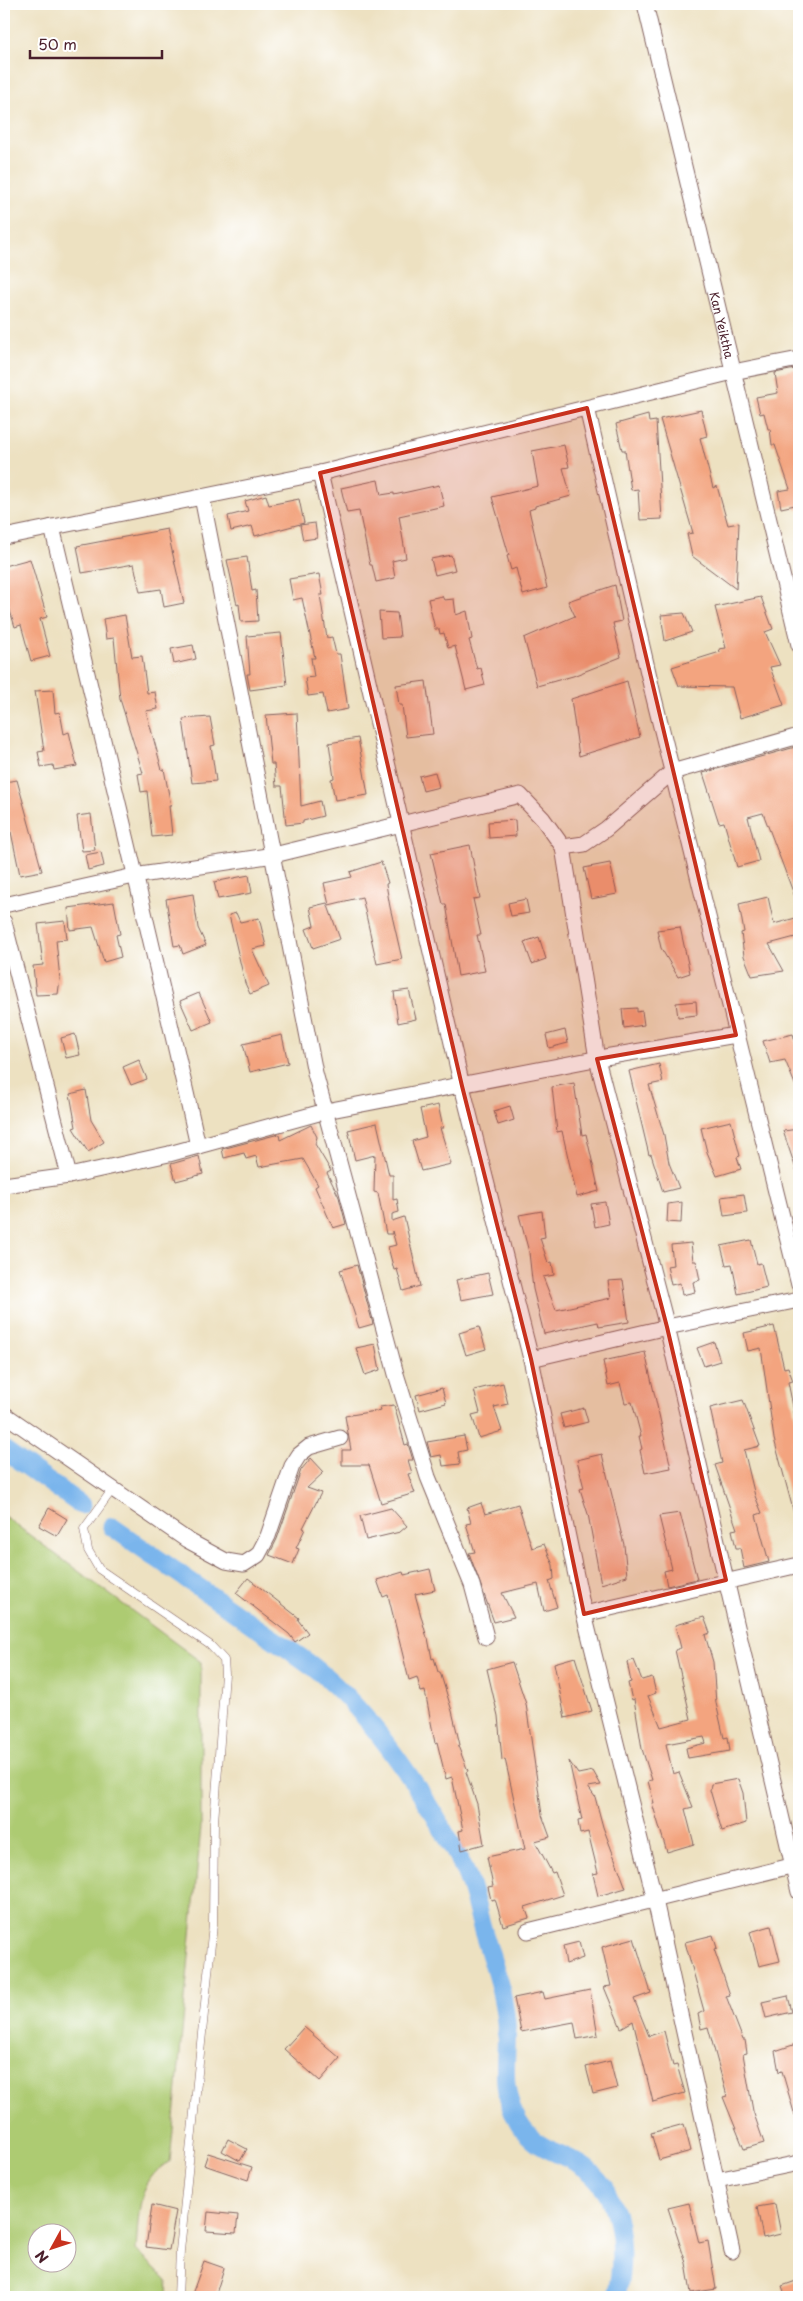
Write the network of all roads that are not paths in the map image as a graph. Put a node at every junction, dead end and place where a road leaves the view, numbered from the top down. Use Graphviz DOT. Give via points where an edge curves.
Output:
graph roads {
  1 [pos="645,4"];
  2 [pos="799,359"];
  3 [pos="733,372"];
  4 [pos="587,408"];
  5 [pos="320,472"];
  6 [pos="202,497"];
  7 [pos="52,527"];
  8 [pos="4,537"];
  9 [pos="799,645"];
  10 [pos="799,736"];
  11 [pos="672,772"];
  12 [pos="400,823"];
  13 [pos="562,848"];
  14 [pos="274,855"];
  15 [pos="134,876"];
  16 [pos="4,905"];
  17 [pos="4,922"];
  18 [pos="736,1035"];
  19 [pos="597,1059"];
  20 [pos="462,1086"];
  21 [pos="326,1111"];
  22 [pos="198,1146"];
  23 [pos="69,1176"];
  24 [pos="4,1185"];
  25 [pos="799,1286"];
  26 [pos="799,1300"];
  27 [pos="666,1327"];
  28 [pos="531,1359"];
  29 [pos="4,1414"];
  30 [pos="340,1438"];
  31 [pos="112,1490"];
  32 [pos="799,1565"];
  33 [pos="726,1580"];
  34 [pos="584,1614"];
  35 [pos="486,1637"];
  36 [pos="796,1864"];
  37 [pos="799,1892"];
  38 [pos="655,1900"];
  39 [pos="528,1931"];
  40 [pos="799,2163"];
  41 [pos="716,2180"];
  42 [pos="732,2250"];
  43 [pos="178,2297"];
  1 -- 3 [label="street, Kan Yeiktha"];
  2 -- 3 [label="street"];
  3 -- 4 [label="street"];
  3 -- 9 [label="street, Kan Yeiktha"];
  4 -- 5 [label="street"];
  4 -- 11 [label="street"];
  5 -- 6 [label="street"];
  5 -- 12 [label="street"];
  6 -- 7 [label="street"];
  6 -- 14 [label="street"];
  7 -- 8 [label="street"];
  7 -- 15 [label="street"];
  10 -- 11 [label="street"];
  11 -- 13 [label="street" via="584,844"];
  11 -- 18 [label="street"];
  12 -- 13 [label="street" via="520,795 543,819"];
  12 -- 14 [label="street"];
  12 -- 20 [label="street"];
  13 -- 19 [label="street"];
  14 -- 15 [label="street"];
  14 -- 21 [label="street"];
  15 -- 16 [label="street"];
  15 -- 22 [label="street"];
  17 -- 23 [label="street"];
  18 -- 19 [label="street"];
  18 -- 25 [label="street"];
  19 -- 20 [label="street"];
  19 -- 27 [label="street"];
  20 -- 21 [label="street"];
  20 -- 28 [label="street"];
  21 -- 22 [label="street"];
  21 -- 35 [label="street" via="399,1384 428,1477 472,1584"];
  22 -- 23 [label="street"];
  23 -- 24 [label="street"];
  26 -- 27 [label="street"];
  27 -- 28 [label="street"];
  27 -- 33 [label="street"];
  28 -- 34 [label="street"];
  29 -- 31 [label="street"];
  30 -- 31 [label="street" via="309,1447 299,1455 258,1555 244,1564 226,1561 187,1540"];
  31 -- 43 [label="lane" via="84,1529 88,1550 100,1569 210,1645 224,1660 214,1822 214,1924"];
  32 -- 33 [label="street"];
  33 -- 34 [label="street"];
  33 -- 36 [label="street"];
  34 -- 38 [label="street"];
  36 -- 37 [label="street"];
  36 -- 38 [label="street"];
  38 -- 39 [label="street"];
  38 -- 41 [label="street"];
  40 -- 41 [label="street"];
  41 -- 42 [label="street"];
}
